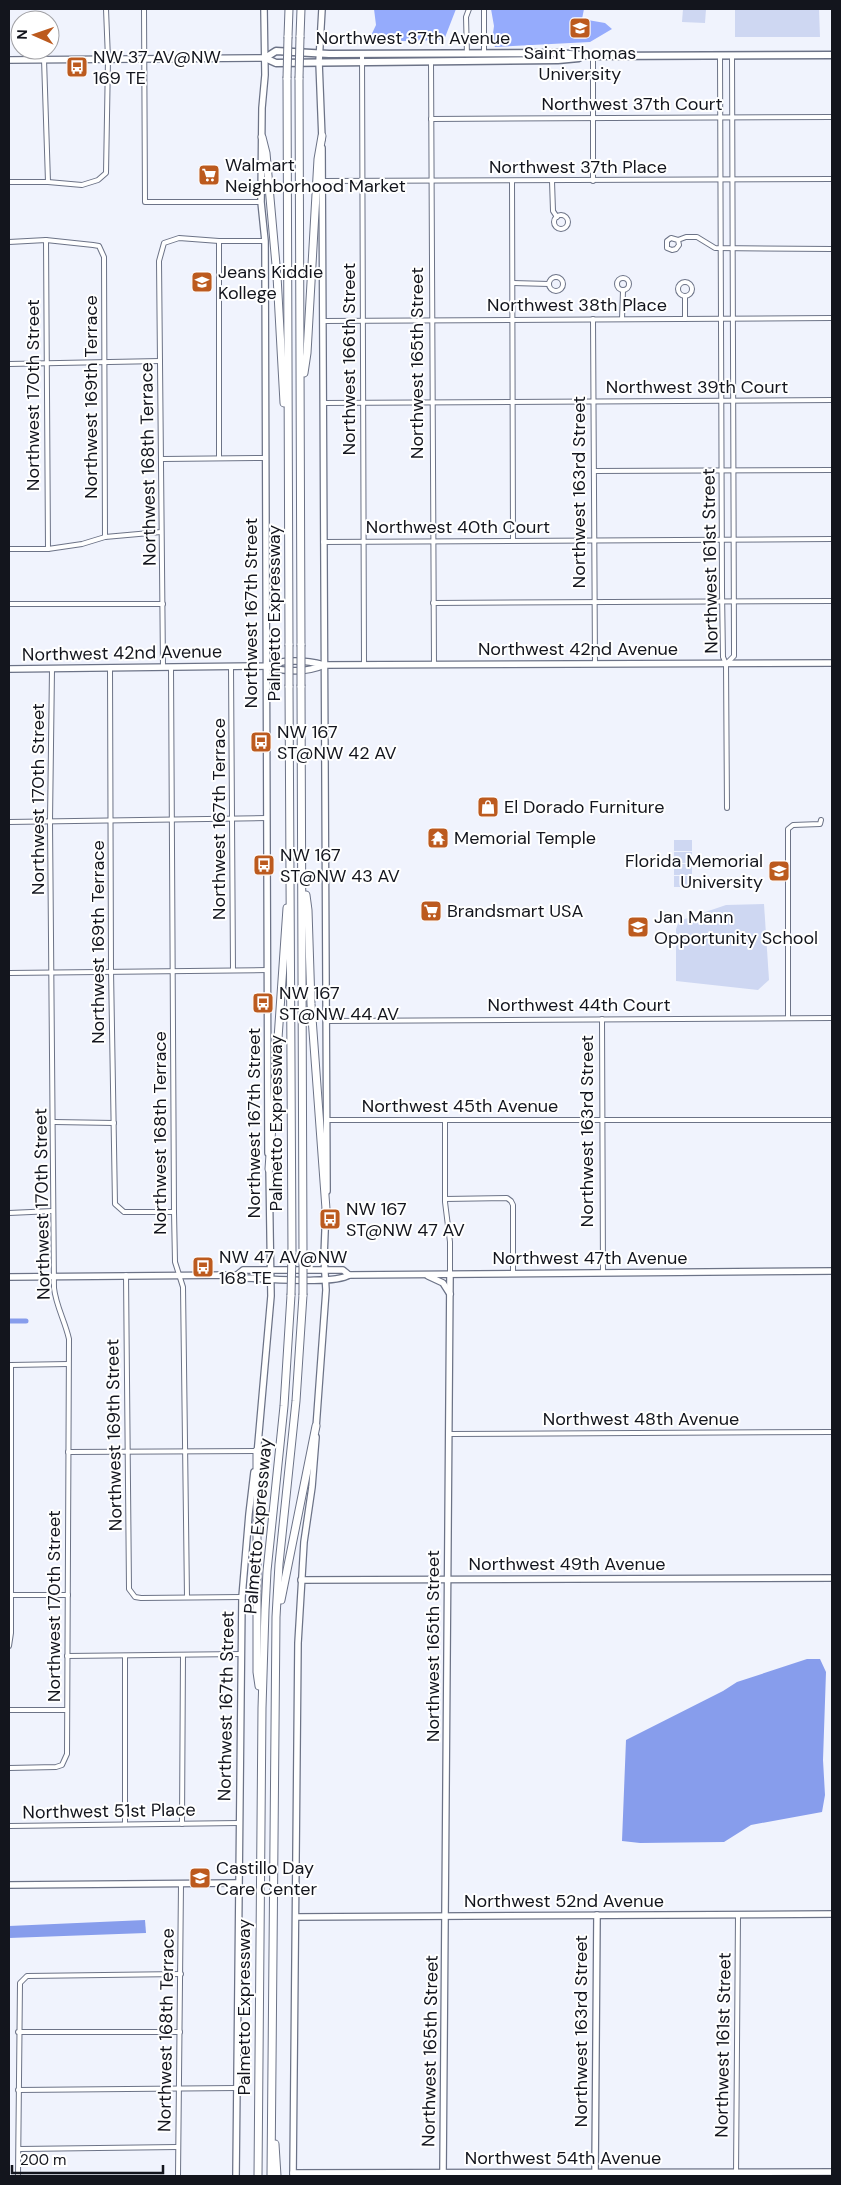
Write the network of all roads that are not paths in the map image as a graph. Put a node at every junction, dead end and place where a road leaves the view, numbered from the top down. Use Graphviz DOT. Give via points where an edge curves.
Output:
graph roads {
  1 [pos="106,9"];
  2 [pos="144,9"];
  3 [pos="264,9"];
  4 [pos="289,9"];
  5 [pos="301,9"];
  6 [pos="322,9"];
  7 [pos="469,9"];
  8 [pos="484,9"];
  9 [pos="319,53"];
  10 [pos="467,53"];
  11 [pos="832,55"];
  12 [pos="593,56"];
  13 [pos="720,56"];
  14 [pos="732,56"];
  15 [pos="361,57"];
  16 [pos="484,57"];
  17 [pos="265,58"];
  18 [pos="60,59"];
  19 [pos="108,59"];
  20 [pos="143,59"];
  21 [pos="44,60"];
  22 [pos="431,61"];
  23 [pos="467,61"];
  24 [pos="319,62"];
  25 [pos="832,117"];
  26 [pos="592,118"];
  27 [pos="720,118"];
  28 [pos="732,118"];
  29 [pos="431,119"];
  30 [pos="322,136"];
  31 [pos="262,137"];
  32 [pos="720,180"];
  33 [pos="732,180"];
  34 [pos="832,180"];
  35 [pos="323,181"];
  36 [pos="363,181"];
  37 [pos="432,181"];
  38 [pos="512,181"];
  39 [pos="552,181"];
  40 [pos="593,181"];
  41 [pos="9,182"];
  42 [pos="48,182"];
  43 [pos="261,202"];
  44 [pos="557,217"];
  45 [pos="46,240"];
  46 [pos="678,240"];
  47 [pos="219,241"];
  48 [pos="265,241"];
  49 [pos="9,242"];
  50 [pos="721,248"];
  51 [pos="732,249"];
  52 [pos="832,249"];
  53 [pos="512,283"];
  54 [pos="549,284"];
  55 [pos="623,290"];
  56 [pos="685,296"];
  57 [pos="512,318"];
  58 [pos="684,318"];
  59 [pos="721,318"];
  60 [pos="733,318"];
  61 [pos="832,318"];
  62 [pos="432,319"];
  63 [pos="593,319"];
  64 [pos="622,319"];
  65 [pos="322,320"];
  66 [pos="363,320"];
  67 [pos="46,362"];
  68 [pos="104,362"];
  69 [pos="160,362"];
  70 [pos="9,364"];
  71 [pos="300,396"];
  72 [pos="832,400"];
  73 [pos="594,401"];
  74 [pos="721,401"];
  75 [pos="734,401"];
  76 [pos="364,402"];
  77 [pos="433,402"];
  78 [pos="513,402"];
  79 [pos="323,403"];
  80 [pos="288,433"];
  81 [pos="220,458"];
  82 [pos="266,458"];
  83 [pos="163,459"];
  84 [pos="722,470"];
  85 [pos="734,470"];
  86 [pos="832,470"];
  87 [pos="594,471"];
  88 [pos="161,532"];
  89 [pos="105,537"];
  90 [pos="832,539"];
  91 [pos="432,540"];
  92 [pos="513,540"];
  93 [pos="594,540"];
  94 [pos="722,540"];
  95 [pos="734,540"];
  96 [pos="364,541"];
  97 [pos="323,542"];
  98 [pos="9,548"];
  99 [pos="48,549"];
  100 [pos="832,601"];
  101 [pos="595,602"];
  102 [pos="722,602"];
  103 [pos="734,602"];
  104 [pos="433,603"];
  105 [pos="9,604"];
  106 [pos="163,604"];
  107 [pos="832,663"];
  108 [pos="595,664"];
  109 [pos="726,664"];
  110 [pos="324,665"];
  111 [pos="364,665"];
  112 [pos="434,665"];
  113 [pos="266,666"];
  114 [pos="163,667"];
  115 [pos="171,667"];
  116 [pos="231,667"];
  117 [pos="110,668"];
  118 [pos="9,669"];
  119 [pos="52,669"];
  120 [pos="727,808"];
  121 [pos="267,818"];
  122 [pos="233,819"];
  123 [pos="111,820"];
  124 [pos="173,820"];
  125 [pos="821,820"];
  126 [pos="50,821"];
  127 [pos="9,822"];
  128 [pos="302,875"];
  129 [pos="290,886"];
  130 [pos="111,970"];
  131 [pos="233,970"];
  132 [pos="268,970"];
  133 [pos="53,971"];
  134 [pos="172,971"];
  135 [pos="9,972"];
  136 [pos="602,1018"];
  137 [pos="788,1018"];
  138 [pos="832,1018"];
  139 [pos="326,1021"];
  140 [pos="328,1120"];
  141 [pos="445,1120"];
  142 [pos="602,1120"];
  143 [pos="832,1120"];
  144 [pos="54,1122"];
  145 [pos="114,1123"];
  146 [pos="269,1169"];
  147 [pos="445,1198"];
  148 [pos="326,1209"];
  149 [pos="53,1211"];
  150 [pos="174,1212"];
  151 [pos="9,1213"];
  152 [pos="271,1269"];
  153 [pos="325,1270"];
  154 [pos="832,1272"];
  155 [pos="513,1273"];
  156 [pos="603,1273"];
  157 [pos="423,1274"];
  158 [pos="450,1274"];
  159 [pos="126,1275"];
  160 [pos="179,1275"];
  161 [pos="237,1275"];
  162 [pos="348,1275"];
  163 [pos="9,1276"];
  164 [pos="54,1276"];
  165 [pos="272,1279"];
  166 [pos="325,1279"];
  167 [pos="450,1294"];
  168 [pos="68,1364"];
  169 [pos="10,1365"];
  170 [pos="316,1426"];
  171 [pos="832,1432"];
  172 [pos="450,1434"];
  173 [pos="257,1451"];
  174 [pos="68,1452"];
  175 [pos="128,1452"];
  176 [pos="186,1452"];
  177 [pos="832,1578"];
  178 [pos="449,1579"];
  179 [pos="301,1580"];
  180 [pos="9,1595"];
  181 [pos="68,1595"];
  182 [pos="187,1597"];
  183 [pos="242,1597"];
  184 [pos="276,1617"];
  185 [pos="9,1646"];
  186 [pos="241,1654"];
  187 [pos="183,1655"];
  188 [pos="67,1656"];
  189 [pos="124,1656"];
  190 [pos="262,1708"];
  191 [pos="9,1710"];
  192 [pos="67,1710"];
  193 [pos="9,1768"];
  194 [pos="239,1823"];
  195 [pos="124,1824"];
  196 [pos="182,1824"];
  197 [pos="9,1826"];
  198 [pos="238,1883"];
  199 [pos="181,1884"];
  200 [pos="9,1885"];
  201 [pos="832,1914"];
  202 [pos="738,1915"];
  203 [pos="446,1916"];
  204 [pos="597,1916"];
  205 [pos="296,1917"];
  206 [pos="181,1974"];
  207 [pos="18,2032"];
  208 [pos="180,2032"];
  209 [pos="237,2088"];
  210 [pos="180,2089"];
  211 [pos="18,2090"];
  212 [pos="271,2113"];
  213 [pos="178,2147"];
  214 [pos="19,2148"];
  215 [pos="443,2172"];
  216 [pos="832,2172"];
  217 [pos="294,2175"];
  218 [pos="595,2175"];
  219 [pos="736,2175"];
  220 [pos="18,2176"];
  221 [pos="178,2176"];
  222 [pos="236,2176"];
  223 [pos="258,2176"];
  224 [pos="271,2176"];
  225 [pos="277,2176"];
  1 -- 19 [label="street"];
  2 -- 20 [label="street"];
  3 -- 17 [label="street, Northwest 167th Street"];
  4 -- 80 [label="highway, Palmetto Expressway, bridge"];
  5 -- 71 [label="highway, Palmetto Expressway, bridge"];
  6 -- 9 [label="street"];
  7 -- 10 [label="street" via="466,18"];
  8 -- 16 [label="street"];
  9 -- 15 [label="main road, Northwest 37th Avenue"];
  9 -- 17 [label="main road, Northwest 37th Avenue" via="276,51"];
  9 -- 24 [label="street"];
  10 -- 15 [label="main road, Northwest 37th Avenue"];
  10 -- 16 [label="main road, Northwest 37th Avenue"];
  10 -- 23 [label="street"];
  11 -- 14 [label="main road, Northwest 37th Avenue"];
  12 -- 13 [label="main road, Northwest 37th Avenue"];
  12 -- 16 [label="main road, Northwest 37th Avenue" via="558,53"];
  12 -- 26 [label="street"];
  13 -- 14 [label="main road, Northwest 37th Avenue"];
  13 -- 27 [label="street, Northwest 161st Street"];
  14 -- 28 [label="street, Northwest 161st Street"];
  15 -- 22 [label="main road, Northwest 37th Avenue"];
  15 -- 24 [label="main road, Northwest 37th Avenue"];
  15 -- 36 [label="street, Northwest 166th Street"];
  16 -- 23 [label="main road, Northwest 37th Avenue"];
  17 -- 20 [label="street, Northwest 37th Avenue"];
  17 -- 24 [label="main road, Northwest 37th Avenue" via="276,63"];
  17 -- 31 [label="street, Northwest 167th Street"];
  18 -- 19 [label="street, Northwest 37th Avenue"];
  19 -- 20 [label="street, Northwest 37th Avenue"];
  19 -- 42 [label="street" via="106,173 98,180 82,185"];
  20 -- 43 [label="street" via="145,202"];
  21 -- 42 [label="street"];
  22 -- 23 [label="main road, Northwest 37th Avenue"];
  22 -- 29 [label="street, Northwest 165th Street"];
  24 -- 30 [label="street"];
  25 -- 28 [label="street, Northwest 37th Court"];
  26 -- 27 [label="street, Northwest 37th Court"];
  26 -- 29 [label="street, Northwest 37th Court"];
  26 -- 40 [label="street"];
  27 -- 28 [label="street, Northwest 37th Court"];
  27 -- 32 [label="street, Northwest 161st Street"];
  28 -- 33 [label="street, Northwest 161st Street"];
  29 -- 37 [label="street, Northwest 165th Street"];
  30 -- 35 [label="street"];
  30 -- 71 [label="highway" via="307,354"];
  31 -- 43 [label="street, Northwest 167th Street"];
  31 -- 80 [label="highway" via="266,152"];
  32 -- 33 [label="street, Northwest 37th Place"];
  32 -- 40 [label="street, Northwest 37th Place"];
  32 -- 50 [label="street, Northwest 161st Street"];
  33 -- 34 [label="street, Northwest 37th Place"];
  33 -- 51 [label="street, Northwest 161st Street"];
  35 -- 36 [label="street, Northwest 37th Place"];
  35 -- 65 [label="street"];
  36 -- 37 [label="street, Northwest 37th Place"];
  36 -- 66 [label="street, Northwest 166th Street"];
  37 -- 38 [label="street, Northwest 37th Place"];
  37 -- 62 [label="street, Northwest 165th Street"];
  38 -- 39 [label="street, Northwest 37th Place"];
  38 -- 53 [label="street"];
  39 -- 40 [label="street, Northwest 37th Place"];
  39 -- 44 [label="street" via="553,211"];
  41 -- 42 [label="street"];
  43 -- 48 [label="street, Northwest 167th Street"];
  45 -- 49 [label="street"];
  45 -- 67 [label="street, Northwest 170th Street"];
  45 -- 68 [label="street, Northwest 169th Terrace" via="99,246 104,257"];
  46 -- 50 [label="street" via="697,237 714,248"];
  47 -- 48 [label="street"];
  47 -- 69 [label="street, Northwest 168th Terrace" via="179,238 164,242 159,261"];
  47 -- 81 [label="street"];
  48 -- 82 [label="street, Northwest 167th Street"];
  50 -- 51 [label="street"];
  50 -- 59 [label="street, Northwest 161st Street"];
  51 -- 52 [label="street"];
  51 -- 60 [label="street, Northwest 161st Street"];
  53 -- 54 [label="street"];
  53 -- 57 [label="street"];
  55 -- 64 [label="street"];
  56 -- 58 [label="street"];
  57 -- 62 [label="street, Northwest 38th Place"];
  57 -- 63 [label="street, Northwest 38th Place"];
  57 -- 78 [label="street"];
  58 -- 59 [label="street, Northwest 38th Place"];
  58 -- 64 [label="street, Northwest 38th Place"];
  59 -- 60 [label="street, Northwest 38th Place"];
  59 -- 74 [label="street, Northwest 161st Street"];
  60 -- 61 [label="street, Northwest 38th Place"];
  60 -- 75 [label="street, Northwest 161st Street"];
  62 -- 66 [label="street, Northwest 38th Place"];
  62 -- 77 [label="street, Northwest 165th Street"];
  63 -- 64 [label="street, Northwest 38th Place"];
  63 -- 73 [label="street, Northwest 163rd Street"];
  65 -- 66 [label="street, Northwest 38th Place"];
  65 -- 79 [label="street"];
  66 -- 76 [label="street, Northwest 166th Street"];
  67 -- 68 [label="street"];
  67 -- 70 [label="street"];
  67 -- 99 [label="street, Northwest 170th Street"];
  68 -- 69 [label="street"];
  68 -- 89 [label="street, Northwest 169th Terrace"];
  69 -- 83 [label="street, Northwest 168th Terrace"];
  71 -- 128 [label="highway, Palmetto Expressway, bridge"];
  72 -- 75 [label="street, Northwest 39th Court"];
  73 -- 74 [label="street, Northwest 39th Court"];
  73 -- 78 [label="street, Northwest 39th Court"];
  73 -- 87 [label="street, Northwest 163rd Street"];
  74 -- 75 [label="street, Northwest 39th Court"];
  74 -- 84 [label="street, Northwest 161st Street"];
  75 -- 85 [label="street, Northwest 161st Street"];
  76 -- 77 [label="street, Northwest 39th Court"];
  76 -- 79 [label="street, Northwest 39th Court"];
  76 -- 96 [label="street, Northwest 166th Street"];
  77 -- 78 [label="street, Northwest 39th Court"];
  77 -- 91 [label="street, Northwest 165th Street"];
  78 -- 92 [label="street"];
  79 -- 97 [label="street"];
  80 -- 129 [label="highway, Palmetto Expressway, bridge"];
  81 -- 82 [label="street"];
  81 -- 83 [label="street"];
  82 -- 113 [label="street, Northwest 167th Street"];
  83 -- 88 [label="street, Northwest 168th Terrace"];
  84 -- 85 [label="street"];
  84 -- 87 [label="street"];
  84 -- 94 [label="street, Northwest 161st Street"];
  85 -- 86 [label="street"];
  85 -- 95 [label="street, Northwest 161st Street"];
  87 -- 93 [label="street, Northwest 163rd Street"];
  88 -- 89 [label="street"];
  88 -- 106 [label="street, Northwest 168th Terrace"];
  89 -- 99 [label="street"];
  90 -- 95 [label="street, Northwest 40th Court"];
  91 -- 92 [label="street, Northwest 40th Court"];
  91 -- 96 [label="street, Northwest 40th Court"];
  91 -- 104 [label="street, Northwest 165th Street"];
  92 -- 93 [label="street, Northwest 40th Court"];
  93 -- 94 [label="street, Northwest 40th Court"];
  93 -- 101 [label="street, Northwest 163rd Street"];
  94 -- 95 [label="street, Northwest 40th Court"];
  94 -- 102 [label="street, Northwest 161st Street"];
  95 -- 103 [label="street, Northwest 161st Street"];
  96 -- 97 [label="street, Northwest 40th Court"];
  96 -- 111 [label="street, Northwest 166th Street"];
  97 -- 110 [label="street"];
  98 -- 99 [label="street"];
  100 -- 103 [label="street"];
  101 -- 102 [label="street"];
  101 -- 104 [label="street"];
  101 -- 108 [label="street, Northwest 163rd Street"];
  102 -- 103 [label="street"];
  102 -- 109 [label="street, Northwest 161st Street" via="723,657"];
  103 -- 109 [label="street, Northwest 161st Street" via="734,656"];
  104 -- 112 [label="street, Northwest 165th Street"];
  105 -- 106 [label="street"];
  106 -- 114 [label="street, Northwest 168th Terrace"];
  107 -- 109 [label="street, Northwest 42nd Avenue"];
  108 -- 109 [label="street, Northwest 42nd Avenue"];
  108 -- 112 [label="street, Northwest 42nd Avenue"];
  109 -- 120 [label="street"];
  110 -- 111 [label="street, Northwest 42nd Avenue"];
  110 -- 113 [label="street, Northwest 42nd Avenue" via="314,670 277,670"];
  110 -- 139 [label="street"];
  111 -- 112 [label="street, Northwest 42nd Avenue"];
  113 -- 116 [label="street, Northwest 42nd Avenue"];
  113 -- 121 [label="street, Northwest 167th Street"];
  114 -- 115 [label="street, Northwest 42nd Avenue"];
  114 -- 117 [label="street, Northwest 42nd Avenue"];
  115 -- 116 [label="street, Northwest 42nd Avenue"];
  115 -- 124 [label="street, Northwest 168th Terrace"];
  116 -- 122 [label="street, Northwest 167th Terrace"];
  117 -- 119 [label="street, Northwest 42nd Avenue"];
  117 -- 123 [label="street, Northwest 169th Terrace"];
  118 -- 119 [label="street, Northwest 42nd Avenue"];
  119 -- 126 [label="street, Northwest 170th Street"];
  121 -- 122 [label="street"];
  121 -- 132 [label="street, Northwest 167th Street"];
  122 -- 124 [label="street"];
  122 -- 131 [label="street, Northwest 167th Terrace"];
  123 -- 124 [label="street"];
  123 -- 126 [label="street"];
  123 -- 130 [label="street, Northwest 169th Terrace"];
  124 -- 134 [label="street, Northwest 168th Terrace"];
  125 -- 137 [label="street" via="816,826 793,825 788,829"];
  126 -- 127 [label="street"];
  126 -- 133 [label="street, Northwest 170th Street"];
  128 -- 148 [label="highway" via="308,910 311,1004"];
  128 -- 184 [label="highway, Palmetto Expressway, bridge" via="304,1253 296,1400"];
  129 -- 146 [label="highway" via="284,926"];
  129 -- 190 [label="highway, Palmetto Expressway, bridge" via="291,1295 284,1406 267,1570"];
  130 -- 133 [label="street"];
  130 -- 134 [label="street"];
  130 -- 145 [label="street, Northwest 169th Terrace"];
  131 -- 132 [label="street"];
  131 -- 134 [label="street"];
  132 -- 146 [label="street, Northwest 167th Street"];
  133 -- 135 [label="street"];
  133 -- 144 [label="street, Northwest 170th Street"];
  134 -- 150 [label="street, Northwest 168th Terrace"];
  136 -- 137 [label="street, Northwest 44th Court"];
  136 -- 139 [label="street, Northwest 44th Court"];
  136 -- 142 [label="street, Northwest 163rd Street"];
  137 -- 138 [label="street, Northwest 44th Court"];
  139 -- 140 [label="street"];
  140 -- 141 [label="street, Northwest 45th Avenue"];
  140 -- 148 [label="street"];
  141 -- 142 [label="street, Northwest 45th Avenue"];
  141 -- 147 [label="street, Northwest 165th Street"];
  142 -- 143 [label="street, Northwest 45th Avenue"];
  142 -- 156 [label="street, Northwest 163rd Street"];
  144 -- 145 [label="street"];
  144 -- 149 [label="street, Northwest 170th Street"];
  145 -- 150 [label="street, Northwest 169th Terrace" via="115,1204 124,1212"];
  146 -- 152 [label="street, Northwest 167th Street"];
  147 -- 155 [label="street" via="506,1198 511,1201 514,1205"];
  147 -- 158 [label="street, Northwest 165th Street"];
  148 -- 153 [label="street"];
  149 -- 151 [label="street"];
  149 -- 164 [label="street, Northwest 170th Street"];
  150 -- 160 [label="street, Northwest 168th Terrace" via="175,1262"];
  152 -- 153 [label="street, Northwest 47th Avenue"];
  152 -- 161 [label="street, Northwest 47th Avenue" via="243,1270"];
  152 -- 165 [label="street, Northwest 167th Street"];
  153 -- 162 [label="street, Northwest 47th Avenue" via="343,1270"];
  153 -- 166 [label="street"];
  154 -- 156 [label="street, Northwest 47th Avenue"];
  155 -- 156 [label="street, Northwest 47th Avenue"];
  155 -- 158 [label="street, Northwest 47th Avenue"];
  157 -- 158 [label="street, Northwest 47th Avenue"];
  157 -- 162 [label="street, Northwest 47th Avenue"];
  157 -- 167 [label="street" via="443,1283"];
  158 -- 167 [label="street, Northwest 165th Street"];
  159 -- 160 [label="street, Northwest 47th Avenue"];
  159 -- 164 [label="street, Northwest 47th Avenue"];
  159 -- 175 [label="street, Northwest 169th Street"];
  160 -- 161 [label="street, Northwest 47th Avenue"];
  160 -- 176 [label="street, Northwest 168th Terrace" via="183,1287"];
  161 -- 165 [label="street, Northwest 47th Avenue"];
  162 -- 166 [label="street, Northwest 47th Avenue" via="343,1279"];
  163 -- 164 [label="street, Northwest 47th Avenue"];
  164 -- 168 [label="street, Northwest 170th Street" via="55,1300 68,1339"];
  165 -- 166 [label="street, Northwest 47th Avenue"];
  165 -- 173 [label="street, Northwest 167th Street"];
  166 -- 170 [label="street"];
  167 -- 172 [label="street, Northwest 165th Street"];
  168 -- 169 [label="street"];
  168 -- 174 [label="street, Northwest 170th Street"];
  169 -- 180 [label="street"];
  170 -- 179 [label="street" via="315,1463"];
  170 -- 184 [label="highway"];
  171 -- 172 [label="street, Northwest 48th Avenue"];
  172 -- 178 [label="street, Northwest 165th Street"];
  173 -- 176 [label="street"];
  173 -- 183 [label="street, Northwest 167th Street"];
  173 -- 190 [label="highway" via="257,1672"];
  174 -- 175 [label="street"];
  174 -- 181 [label="street, Northwest 170th Street"];
  175 -- 176 [label="street"];
  175 -- 182 [label="street, Northwest 169th Street" via="131,1594 141,1598"];
  176 -- 182 [label="street, Northwest 168th Terrace"];
  177 -- 178 [label="street, Northwest 49th Avenue"];
  178 -- 179 [label="street, Northwest 49th Avenue"];
  178 -- 203 [label="street, Northwest 165th Street"];
  179 -- 205 [label="street"];
  180 -- 181 [label="street"];
  180 -- 185 [label="street"];
  181 -- 188 [label="street, Northwest 170th Street"];
  182 -- 183 [label="street"];
  183 -- 186 [label="street, Northwest 167th Street"];
  184 -- 212 [label="highway, Palmetto Expressway"];
  186 -- 187 [label="street"];
  186 -- 194 [label="street, Northwest 167th Street"];
  187 -- 189 [label="street"];
  187 -- 196 [label="street"];
  188 -- 189 [label="street"];
  188 -- 192 [label="street, Northwest 170th Street"];
  189 -- 195 [label="street"];
  190 -- 223 [label="highway, Palmetto Expressway"];
  191 -- 192 [label="street"];
  192 -- 193 [label="street, Northwest 170th Street" via="67,1754 62,1765"];
  194 -- 196 [label="street, Northwest 51st Place"];
  194 -- 198 [label="street, Northwest 167th Street"];
  195 -- 196 [label="street, Northwest 51st Place"];
  195 -- 197 [label="street, Northwest 51st Place"];
  198 -- 199 [label="street"];
  198 -- 209 [label="street, Northwest 167th Street"];
  199 -- 200 [label="street"];
  199 -- 206 [label="street, Northwest 168th Terrace"];
  201 -- 202 [label="street, Northwest 52nd Avenue"];
  202 -- 204 [label="street, Northwest 52nd Avenue"];
  202 -- 219 [label="street, Northwest 161st Street"];
  203 -- 204 [label="street, Northwest 52nd Avenue"];
  203 -- 205 [label="street, Northwest 52nd Avenue"];
  203 -- 215 [label="street, Northwest 165th Street"];
  204 -- 218 [label="street, Northwest 163rd Street"];
  205 -- 217 [label="street"];
  206 -- 207 [label="street" via="27,1976 20,1983"];
  206 -- 208 [label="street, Northwest 168th Terrace"];
  207 -- 208 [label="street"];
  207 -- 211 [label="street"];
  208 -- 210 [label="street, Northwest 168th Terrace"];
  209 -- 210 [label="street"];
  209 -- 222 [label="street, Northwest 167th Street"];
  210 -- 211 [label="street"];
  210 -- 213 [label="street, Northwest 168th Terrace"];
  211 -- 214 [label="street"];
  212 -- 224 [label="highway, Palmetto Expressway"];
  212 -- 225 [label="highway"];
  213 -- 214 [label="street"];
  213 -- 221 [label="street, Northwest 168th Terrace"];
  214 -- 220 [label="street"];
  215 -- 217 [label="street, Northwest 54th Avenue"];
  215 -- 218 [label="street, Northwest 54th Avenue"];
  216 -- 219 [label="street, Northwest 54th Avenue"];
  218 -- 219 [label="street, Northwest 54th Avenue"];
}
